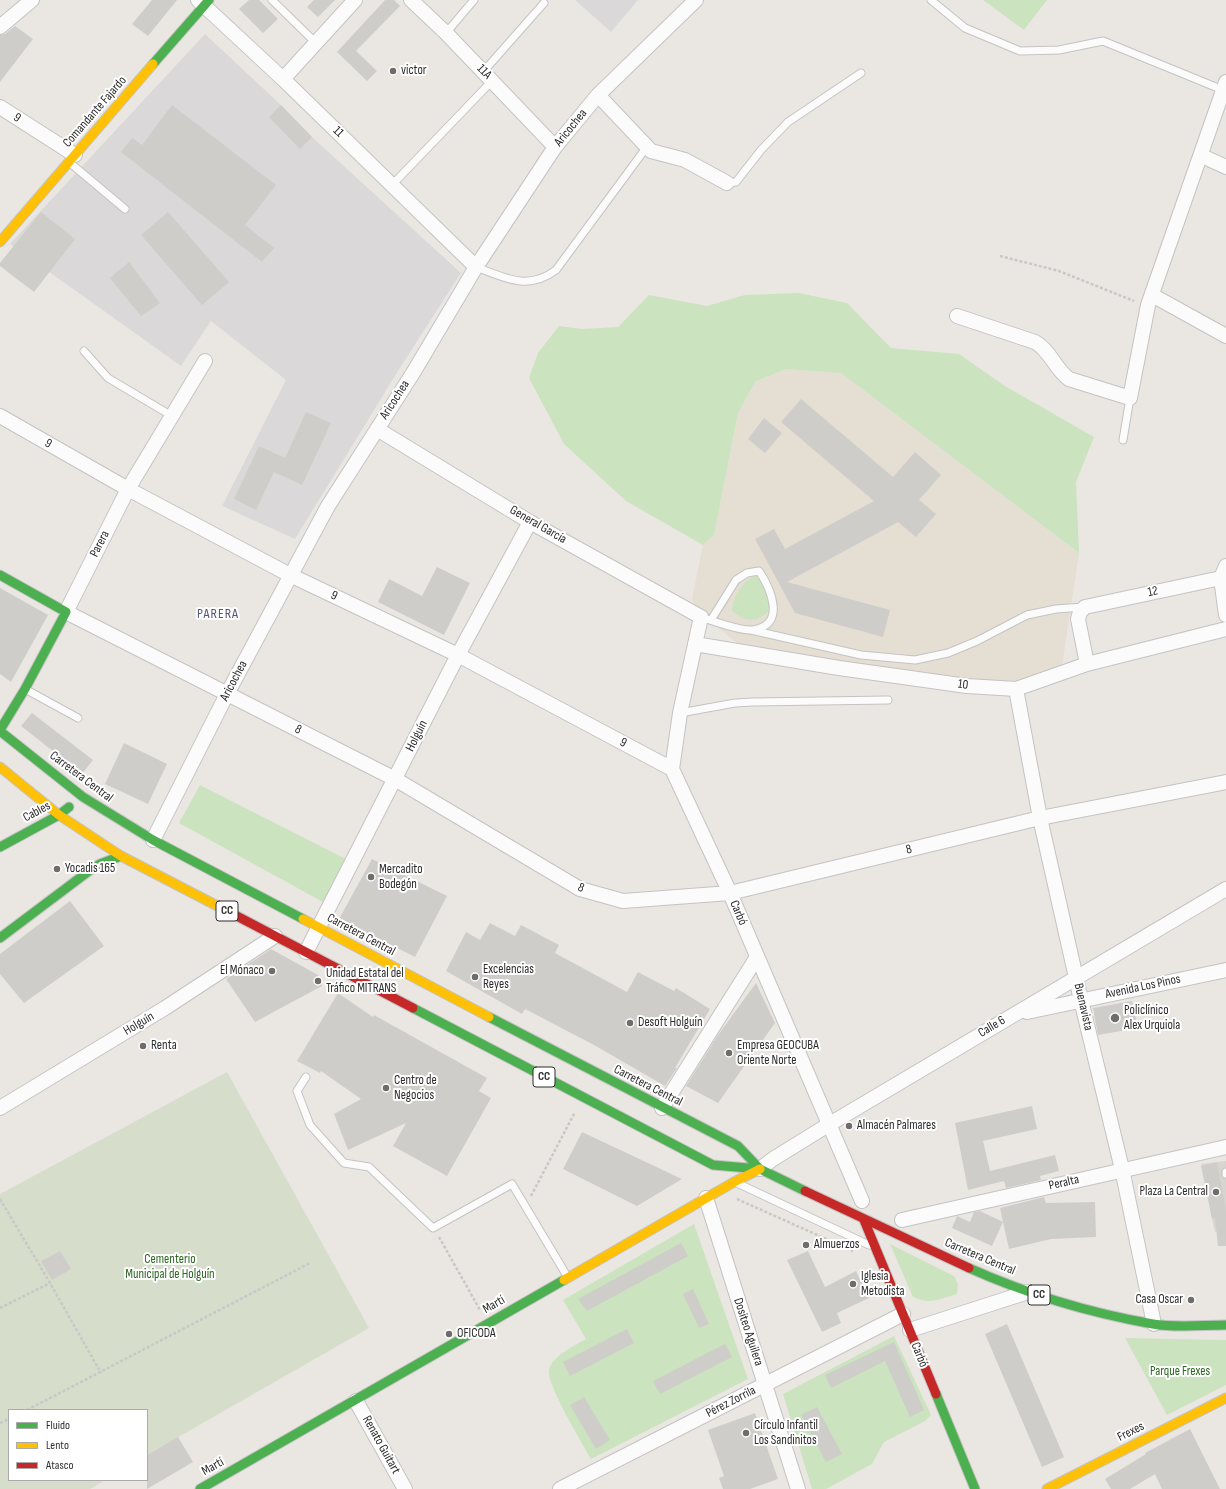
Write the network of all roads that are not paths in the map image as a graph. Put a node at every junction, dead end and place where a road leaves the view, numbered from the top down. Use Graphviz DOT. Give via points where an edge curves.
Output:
graph roads {
  1 [pos="32,0"];
  2 [pos="272,0"];
  3 [pos="355,0"];
  4 [pos="411,0"];
  5 [pos="474,0"];
  6 [pos="696,0"];
  7 [pos="932,0"];
  8 [pos="204,2"];
  9 [pos="544,3"];
  10 [pos="0,27"];
  11 [pos="446,33"];
  12 [pos="316,43"];
  13 [pos="861,72"];
  14 [pos="488,77"];
  15 [pos="283,79"];
  16 [pos="1224,86"];
  17 [pos="598,95"];
  18 [pos="0,107"];
  19 [pos="555,147"];
  20 [pos="646,148"];
  21 [pos="1202,156"];
  22 [pos="72,159"];
  23 [pos="1226,167"];
  24 [pos="727,183"];
  25 [pos="392,185"];
  26 [pos="125,209"];
  27 [pos="0,242"];
  28 [pos="476,267"];
  29 [pos="1150,300"];
  30 [pos="957,316"];
  31 [pos="1226,336"];
  32 [pos="84,351"];
  33 [pos="205,361"];
  34 [pos="1130,398"];
  35 [pos="0,416"];
  36 [pos="172,416"];
  37 [pos="377,429"];
  38 [pos="1123,440"];
  39 [pos="128,489"];
  40 [pos="530,522"];
  41 [pos="1224,572"];
  42 [pos="0,575"];
  43 [pos="290,575"];
  44 [pos="1086,607"];
  45 [pos="66,612"];
  46 [pos="1226,615"];
  47 [pos="706,619"];
  48 [pos="1226,629"];
  49 [pos="751,630"];
  50 [pos="694,644"];
  51 [pos="458,655"];
  52 [pos="1087,664"];
  53 [pos="25,689"];
  54 [pos="1016,689"];
  55 [pos="227,694"];
  56 [pos="888,700"];
  57 [pos="680,713"];
  58 [pos="78,718"];
  59 [pos="0,730"];
  60 [pos="0,767"];
  61 [pos="672,769"];
  62 [pos="395,779"];
  63 [pos="1226,782"];
  64 [pos="83,797"];
  65 [pos="59,815"];
  66 [pos="1040,818"];
  67 [pos="153,840"];
  68 [pos="0,847"];
  69 [pos="122,856"];
  70 [pos="1226,889"];
  71 [pos="730,893"];
  72 [pos="318,927"];
  73 [pos="275,936"];
  74 [pos="0,938"];
  75 [pos="306,952"];
  76 [pos="757,957"];
  77 [pos="1226,970"];
  78 [pos="1076,979"];
  79 [pos="1081,1000"];
  80 [pos="1012,1015"];
  81 [pos="306,1077"];
  82 [pos="0,1108"];
  83 [pos="662,1108"];
  84 [pos="828,1125"];
  85 [pos="1226,1147"];
  86 [pos="1122,1169"];
  87 [pos="760,1170"];
  88 [pos="734,1182"];
  89 [pos="706,1198"];
  90 [pos="862,1201"];
  91 [pos="864,1220"];
  92 [pos="902,1220"];
  93 [pos="875,1247"];
  94 [pos="568,1277"];
  95 [pos="1028,1292"];
  96 [pos="903,1314"];
  97 [pos="1154,1324"];
  98 [pos="1226,1325"];
  99 [pos="910,1330"];
  100 [pos="764,1385"];
  101 [pos="1226,1398"];
  102 [pos="356,1401"];
  103 [pos="207,1487"];
  104 [pos="405,1489"];
  105 [pos="560,1489"];
  106 [pos="798,1489"];
  107 [pos="974,1489"];
  108 [pos="1047,1489"];
  1 -- 10 [label="street"];
  2 -- 12 [label="lane"];
  3 -- 12 [label="street"];
  4 -- 11 [label="street, 11A"];
  5 -- 11 [label="lane"];
  6 -- 17 [label="street, Aricochea"];
  7 -- 16 [label="lane" via="965,28 1020,51 1059,50 1103,41"];
  8 -- 15 [label="street, 11"];
  8 -- 22 [label="main road, Comandante Fajardo"];
  9 -- 14 [label="lane"];
  11 -- 14 [label="street, 11A"];
  12 -- 15 [label="street"];
  13 -- 24 [label="lane" via="788,122 761,150 736,182"];
  14 -- 19 [label="street, 11A"];
  14 -- 25 [label="lane"];
  15 -- 25 [label="street, 11"];
  16 -- 21 [label="street"];
  17 -- 19 [label="street, Aricochea"];
  17 -- 20 [label="street"];
  18 -- 22 [label="street, 9"];
  19 -- 28 [label="street, Aricochea"];
  20 -- 24 [label="street" via="656,154 686,160"];
  20 -- 28 [label="lane" via="556,270 544,279 514,282"];
  21 -- 23 [label="street"];
  21 -- 29 [label="street"];
  22 -- 26 [label="lane"];
  22 -- 27 [label="main road, Comandante Fajardo"];
  25 -- 28 [label="street, 11"];
  28 -- 37 [label="street, Aricochea"];
  29 -- 31 [label="street"];
  29 -- 34 [label="street"];
  30 -- 34 [label="street" via="1035,342 1043,347 1069,379"];
  32 -- 36 [label="lane" via="108,378"];
  33 -- 36 [label="street, Parera"];
  34 -- 38 [label="lane"];
  35 -- 39 [label="street, 9"];
  36 -- 39 [label="street, Parera"];
  37 -- 40 [label="street, General García"];
  37 -- 43 [label="street, Aricochea" via="328,506"];
  39 -- 43 [label="street, 9"];
  39 -- 45 [label="street, Parera"];
  40 -- 47 [label="street, General García"];
  40 -- 51 [label="street, Holguín"];
  41 -- 44 [label="street, 12"];
  41 -- 46 [label="street"];
  42 -- 45 [label="main road, 8"];
  43 -- 51 [label="street, 9"];
  43 -- 55 [label="street, Aricochea"];
  44 -- 49 [label="lane" via="1056,609 1027,615 948,653 915,660 861,655"];
  44 -- 52 [label="street" via="1078,618"];
  45 -- 53 [label="main road, Parera"];
  45 -- 55 [label="street, 8"];
  47 -- 49 [label="lane"];
  47 -- 49 [label="lane" via="736,580 747,573 759,571 768,585 774,604 772,617 764,627"];
  47 -- 50 [label="street"];
  48 -- 52 [label="street, 10"];
  50 -- 54 [label="street, 10" via="960,685"];
  50 -- 57 [label="street"];
  51 -- 61 [label="street, 9"];
  51 -- 62 [label="street, Holguín"];
  52 -- 54 [label="street, 10"];
  53 -- 58 [label="lane"];
  53 -- 59 [label="main road, Parera"];
  54 -- 66 [label="street, Buenavista"];
  55 -- 62 [label="street, 8"];
  55 -- 67 [label="street, Aricochea"];
  56 -- 57 [label="lane" via="735,703"];
  57 -- 61 [label="street"];
  59 -- 64 [label="main road, Carretera Central / CC"];
  60 -- 65 [label="main road, Carretera Central / CC"];
  61 -- 71 [label="street, Carbó"];
  62 -- 71 [label="street, 8" via="580,889 623,901"];
  62 -- 72 [label="street, Holguín"];
  63 -- 66 [label="street, 8"];
  64 -- 65 [label="main road, Cables"];
  64 -- 67 [label="main road, Carretera Central / CC"];
  65 -- 68 [label="main road, Cables"];
  65 -- 69 [label="main road, Carretera Central / CC"];
  66 -- 71 [label="street, 8"];
  66 -- 78 [label="street, Buenavista"];
  67 -- 72 [label="main road, Carretera Central / CC"];
  69 -- 73 [label="main road, Carretera Central / CC"];
  69 -- 74 [label="main road" via="89,871"];
  70 -- 78 [label="street, Calle 6"];
  71 -- 76 [label="street, Carbó"];
  72 -- 75 [label="street, Holguín"];
  72 -- 83 [label="main road, Carretera Central / CC"];
  73 -- 75 [label="main road, Carretera Central / CC"];
  73 -- 82 [label="street, Holguín" via="165,1008"];
  75 -- 87 [label="main road, Carretera Central / CC" via="713,1165"];
  76 -- 83 [label="street"];
  76 -- 84 [label="street, Carbó"];
  77 -- 79 [label="street, Avenida Los Pinos"];
  78 -- 79 [label="street, Buenavista"];
  78 -- 80 [label="street, Calle 6"];
  79 -- 80 [label="street, Avenida Los Pinos"];
  79 -- 86 [label="street, Buenavista"];
  80 -- 84 [label="street, Calle 6"];
  81 -- 94 [label="lane" via="297,1091 310,1125 344,1163 369,1167 433,1228 512,1184"];
  83 -- 87 [label="main road, Carretera Central / CC" via="738,1146"];
  84 -- 87 [label="street, Calle 6" via="773,1158"];
  84 -- 90 [label="street, Carbó"];
  85 -- 86 [label="street, Peralta"];
  86 -- 92 [label="street, Peralta"];
  86 -- 97 [label="street, Buenavista"];
  87 -- 88 [label="main road, Martí"];
  87 -- 91 [label="main road, Carretera Central / CC"];
  88 -- 89 [label="main road, Martí"];
  88 -- 93 [label="lane"];
  89 -- 94 [label="main road, Martí"];
  89 -- 100 [label="street, Dositeo Aguilera"];
  91 -- 93 [label="main road, Carbó"];
  91 -- 95 [label="main road, Carretera Central / CC" via="982,1274"];
  93 -- 96 [label="main road, Carbó"];
  94 -- 102 [label="main road, Martí"];
  95 -- 97 [label="main road, Carretera Central / CC" via="1078,1307"];
  95 -- 99 [label="street"];
  96 -- 99 [label="main road, Carbó"];
  96 -- 100 [label="street, Pérez Zorrila"];
  97 -- 98 [label="main road, Carretera Central / CC"];
  99 -- 107 [label="main road, Carbó"];
  100 -- 105 [label="street, Pérez Zorrila"];
  100 -- 106 [label="street, Dositeo Aguilera"];
  101 -- 108 [label="main road, Frexes"];
  102 -- 103 [label="main road, Martí"];
  102 -- 104 [label="street, Renato Guitart"];
}
